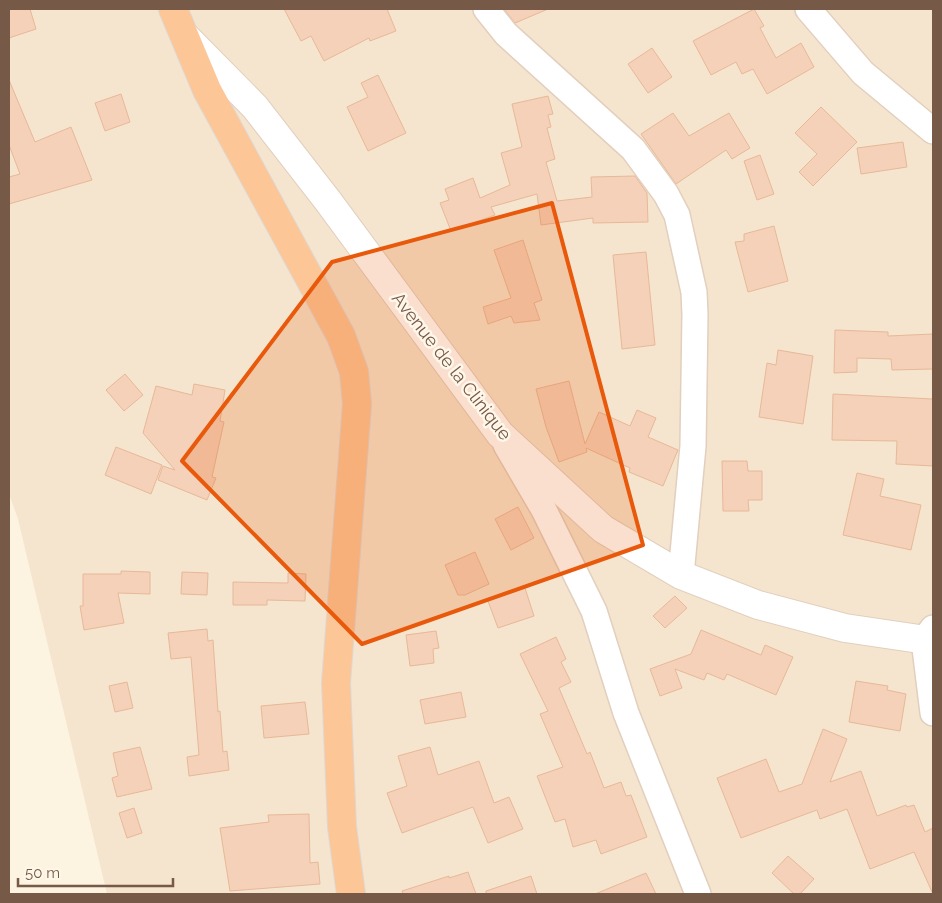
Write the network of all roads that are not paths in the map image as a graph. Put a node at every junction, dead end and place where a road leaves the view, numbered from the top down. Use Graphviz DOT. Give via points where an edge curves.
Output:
graph roads {
  1 [pos="173,9"];
  2 [pos="486,9"];
  3 [pos="808,9"];
  4 [pos="185,36"];
  5 [pos="933,131"];
  6 [pos="500,434"];
  7 [pos="681,576"];
  8 [pos="930,636"];
  9 [pos="933,713"];
  10 [pos="351,894"];
  11 [pos="698,894"];
  1 -- 4 [label="highway"];
  2 -- 7 [label="street" via="506,34 633,150 666,194 677,215 696,315 693,446"];
  3 -- 5 [label="street" via="863,73"];
  4 -- 6 [label="street, Avenue de la Clinique" via="261,115"];
  4 -- 10 [label="highway" via="207,90 341,336 354,372 358,404 336,683 342,818"];
  6 -- 7 [label="street, Avenue de la Clinique" via="603,528"];
  6 -- 11 [label="street" via="544,510 594,611 626,713"];
  7 -- 8 [label="street, Avenue de la Clinique" via="758,604 845,628"];
  8 -- 9 [label="street"];
}
